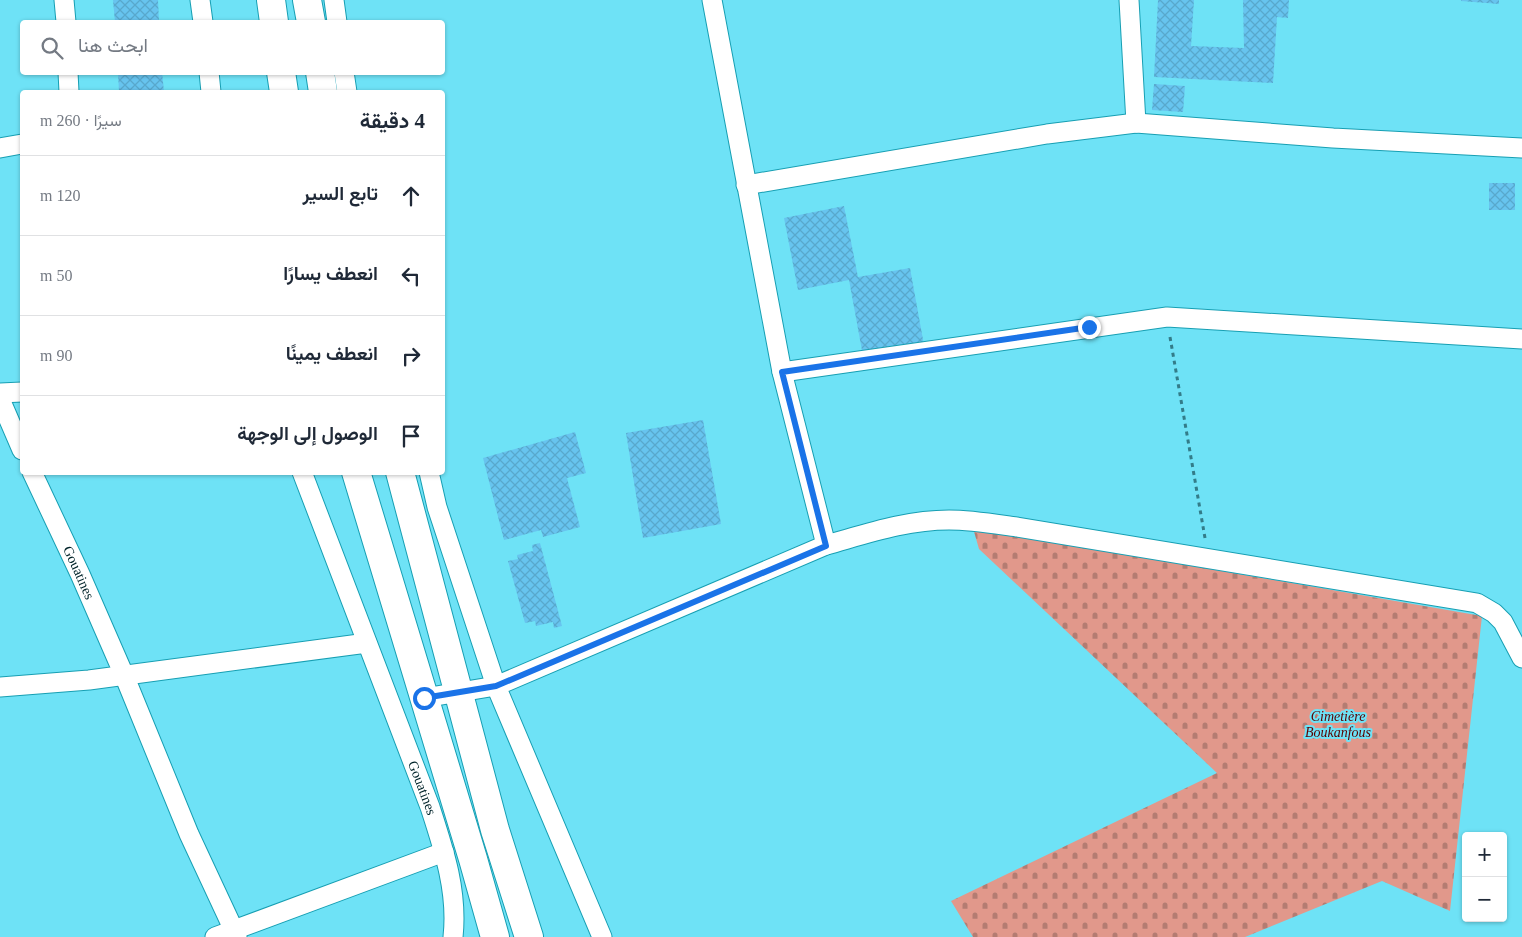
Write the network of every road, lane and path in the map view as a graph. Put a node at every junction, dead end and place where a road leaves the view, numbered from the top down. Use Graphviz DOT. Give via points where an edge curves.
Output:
graph roads {
  1 [pos="64,0"];
  2 [pos="200,0"];
  3 [pos="271,0"];
  4 [pos="307,0"];
  5 [pos="334,0"];
  6 [pos="712,0"];
  7 [pos="1129,0"];
  8 [pos="66,20"];
  9 [pos="202,20"];
  10 [pos="274,20"];
  11 [pos="311,20"];
  12 [pos="337,20"];
  13 [pos="68,75"];
  14 [pos="209,75"];
  15 [pos="282,75"];
  16 [pos="320,75"];
  17 [pos="345,75"];
  18 [pos="70,90"];
  19 [pos="211,90"];
  20 [pos="284,90"];
  21 [pos="323,90"];
  22 [pos="348,90"];
  23 [pos="1136,124"];
  24 [pos="20,144"];
  25 [pos="0,148"];
  26 [pos="1522,148"];
  27 [pos="746,185"];
  28 [pos="1167,317"];
  29 [pos="1522,339"];
  30 [pos="782,372"];
  31 [pos="20,392"];
  32 [pos="0,393"];
  33 [pos="0,399"];
  34 [pos="20,445"];
  35 [pos="33,475"];
  36 [pos="303,475"];
  37 [pos="357,475"];
  38 [pos="401,475"];
  39 [pos="430,475"];
  40 [pos="826,546"];
  41 [pos="1209,558"];
  42 [pos="367,643"];
  43 [pos="1522,658"];
  44 [pos="124,674"];
  45 [pos="496,686"];
  46 [pos="0,687"];
  47 [pos="460,694"];
  48 [pos="424,698"];
  49 [pos="444,852"];
  50 [pos="236,934"];
  51 [pos="215,937"];
  52 [pos="453,937"];
  53 [pos="494,937"];
  54 [pos="529,937"];
  55 [pos="602,937"];
  1 -- 8 [label="street"];
  2 -- 9 [label="street"];
  3 -- 10 [label="highway"];
  4 -- 11 [label="highway"];
  5 -- 12 [label="street"];
  6 -- 27 [label="street"];
  7 -- 23 [label="street"];
  13 -- 18 [label="street"];
  14 -- 19 [label="street"];
  15 -- 20 [label="highway"];
  16 -- 21 [label="highway"];
  17 -- 22 [label="street"];
  23 -- 26 [label="street"];
  23 -- 27 [label="street" via="1047,134"];
  24 -- 25 [label="street"];
  27 -- 30 [label="street"];
  28 -- 29 [label="street"];
  28 -- 30 [label="street"];
  28 -- 41 [label="path"];
  30 -- 40 [label="street"];
  31 -- 32 [label="street"];
  33 -- 34 [label="street"];
  35 -- 44 [label="street, Gouatines"];
  36 -- 42 [label="street, Gouatines"];
  37 -- 48 [label="highway"];
  38 -- 47 [label="highway"];
  39 -- 45 [label="street"];
  40 -- 41 [label="street" via="889,527 950,520 1018,527"];
  40 -- 45 [label="street"];
  41 -- 43 [label="street" via="1476,603 1503,622"];
  42 -- 44 [label="street"];
  42 -- 49 [label="street, Gouatines"];
  44 -- 46 [label="street"];
  44 -- 50 [label="street, Gouatines" via="189,834"];
  45 -- 47 [label="street"];
  45 -- 55 [label="street"];
  47 -- 48 [label="street"];
  47 -- 54 [label="highway" via="495,830"];
  48 -- 53 [label="highway"];
  49 -- 50 [label="street"];
  49 -- 52 [label="street, Gouatines" via="454,902"];
  50 -- 51 [label="street"];
}
